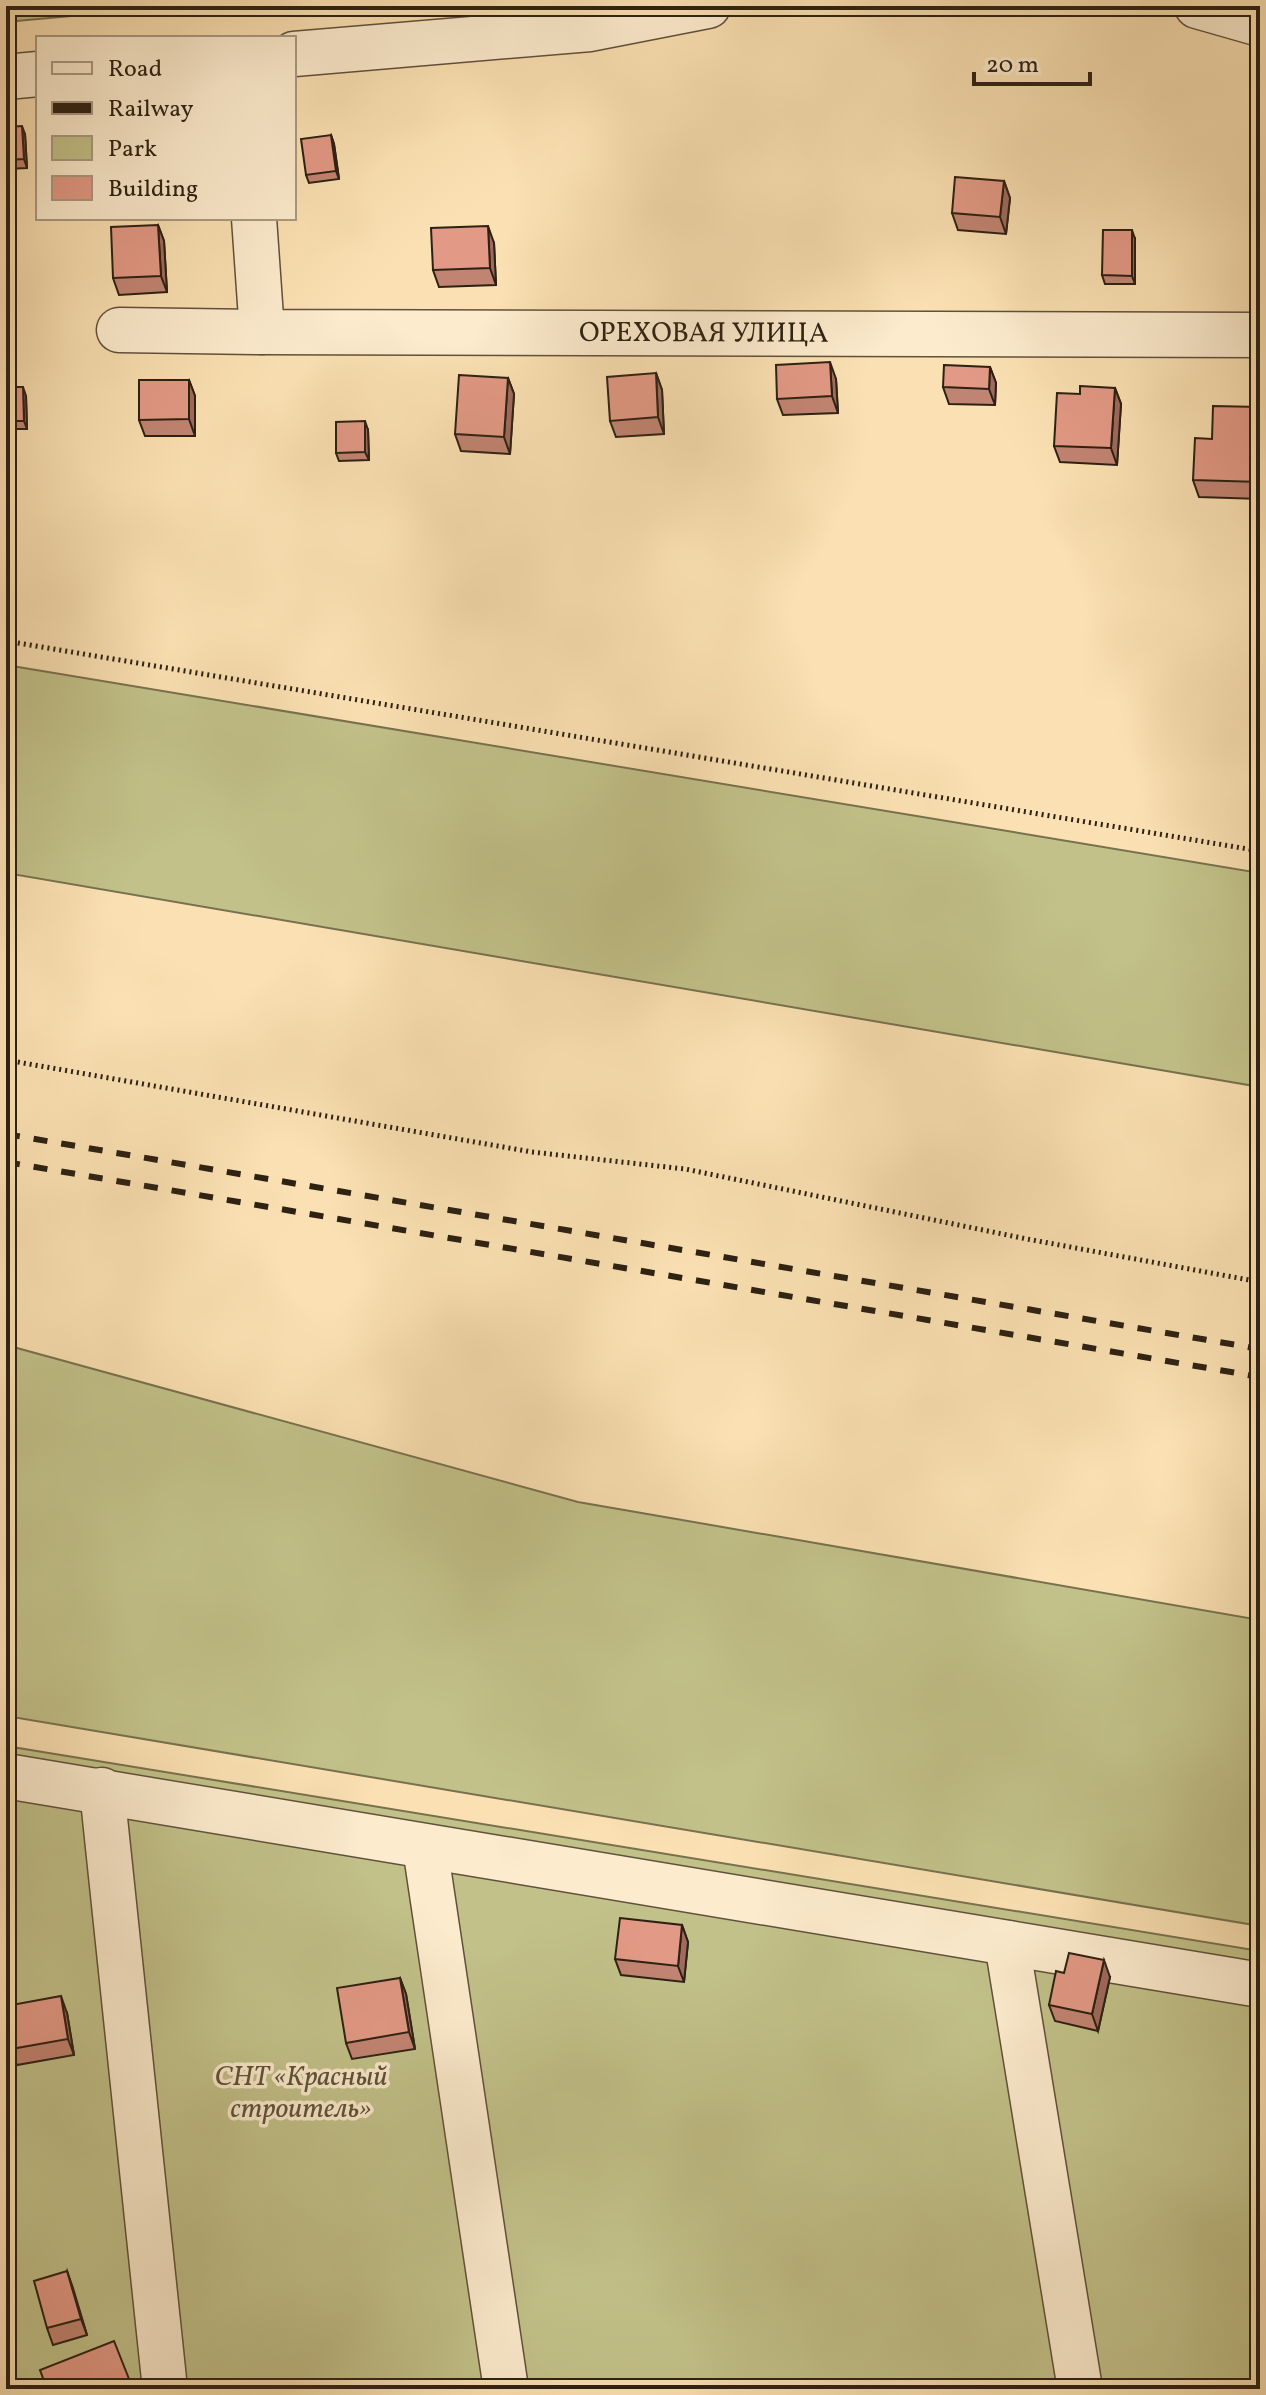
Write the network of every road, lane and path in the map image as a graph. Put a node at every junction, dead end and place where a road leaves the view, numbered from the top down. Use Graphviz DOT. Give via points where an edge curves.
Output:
graph roads {
  1 [pos="708,6"];
  2 [pos="1197,6"];
  3 [pos="1260,24"];
  4 [pos="296,54"];
  5 [pos="36,74"];
  6 [pos="6,77"];
  7 [pos="254,220"];
  8 [pos="119,330"];
  9 [pos="262,332"];
  10 [pos="1260,335"];
  11 [pos="6,641"];
  12 [pos="1260,851"];
  13 [pos="6,1060"];
  14 [pos="1260,1282"];
  15 [pos="6,1776"];
  16 [pos="102,1790"];
  17 [pos="425,1847"];
  18 [pos="1007,1943"];
  19 [pos="1260,1985"];
  20 [pos="165,2389"];
  21 [pos="506,2389"];
  22 [pos="1080,2389"];
  1 -- 4 [label="street" via="590,29"];
  2 -- 3 [label="street"];
  5 -- 6 [label="street"];
  7 -- 9 [label="street"];
  8 -- 9 [label="street, ОРЕХОВАЯ УЛИЦА"];
  9 -- 10 [label="street, ОРЕХОВАЯ УЛИЦА"];
  11 -- 12 [label="path"];
  13 -- 14 [label="path" via="532,1152 685,1169"];
  15 -- 16 [label="street"];
  16 -- 17 [label="street"];
  16 -- 20 [label="street"];
  17 -- 18 [label="street"];
  17 -- 21 [label="street"];
  18 -- 19 [label="street"];
  18 -- 22 [label="street"];
}
